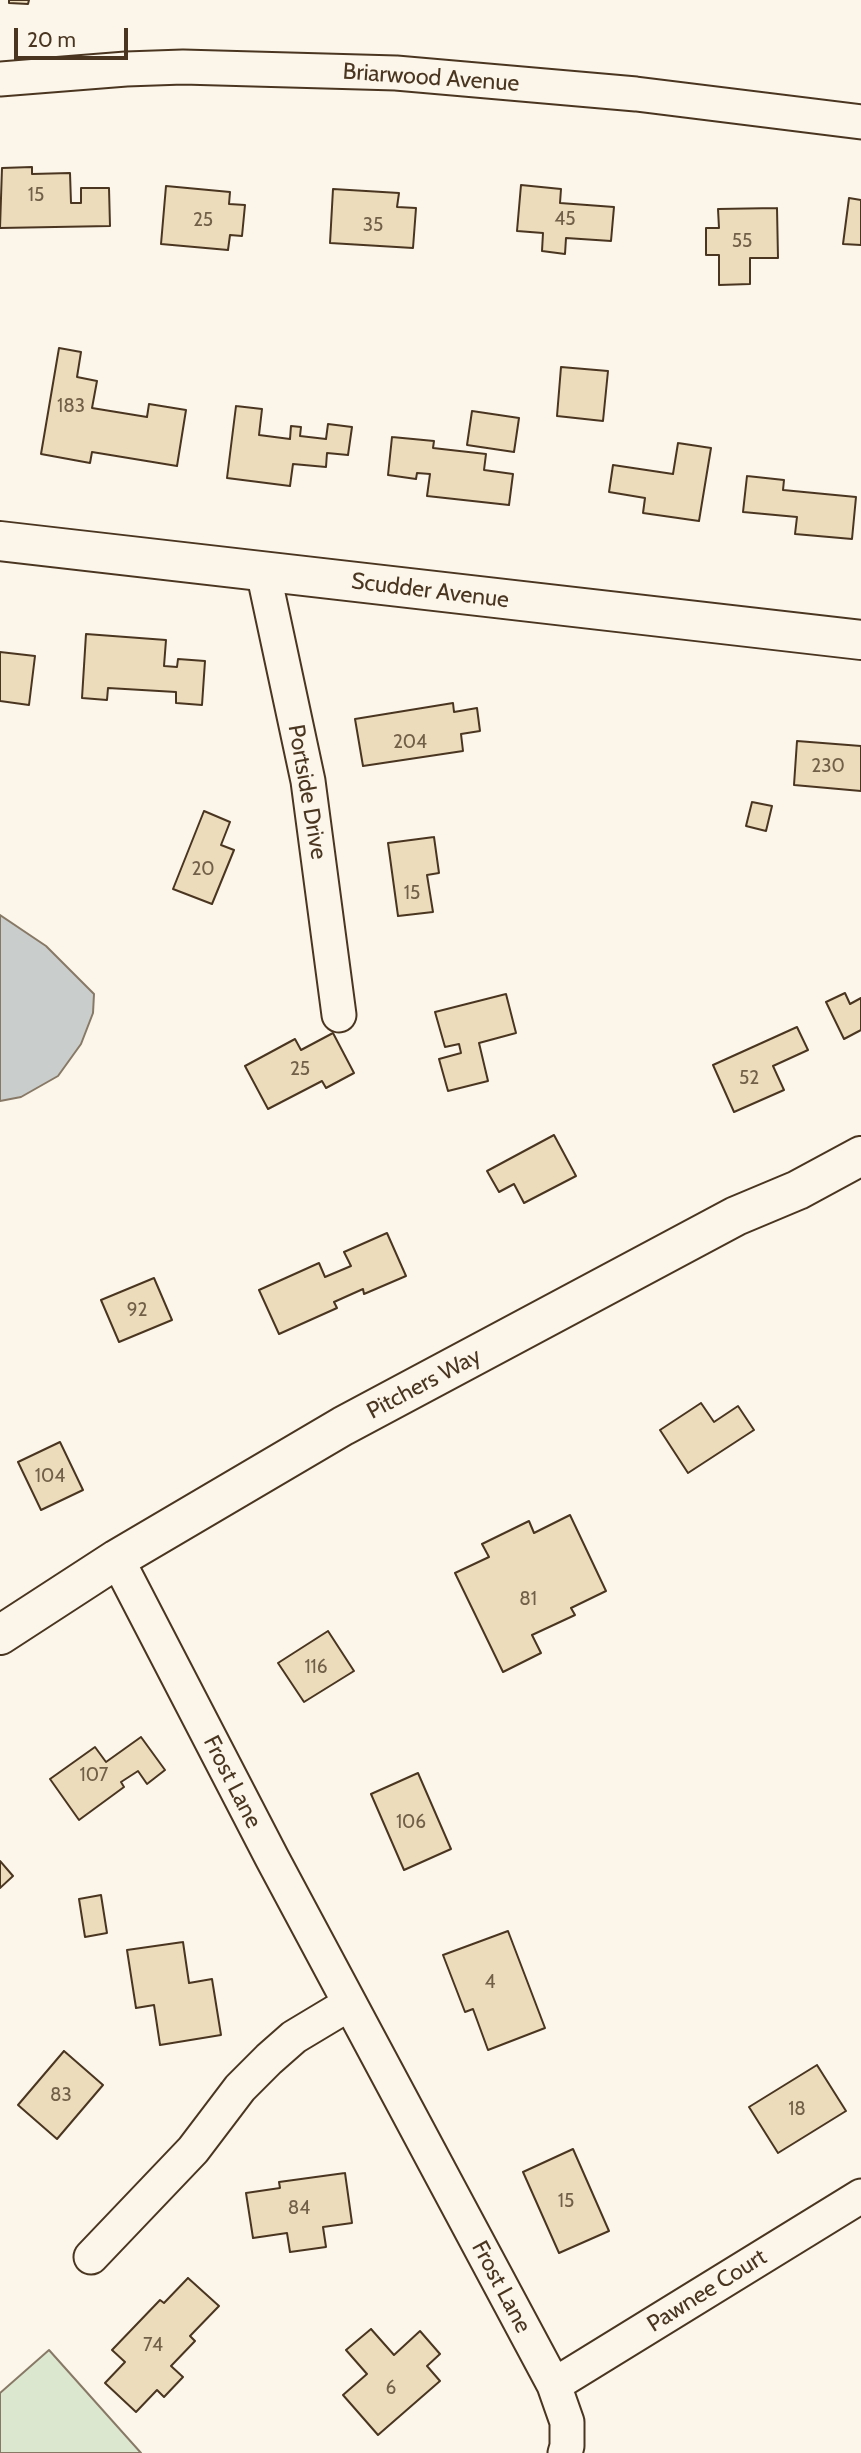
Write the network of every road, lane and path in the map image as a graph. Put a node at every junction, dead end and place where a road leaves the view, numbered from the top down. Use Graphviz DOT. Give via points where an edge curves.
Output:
graph roads {
  1 [pos="0,79"];
  2 [pos="861,122"];
  3 [pos="0,541"];
  4 [pos="263,571"];
  5 [pos="861,640"];
  6 [pos="339,1015"];
  7 [pos="861,1156"];
  8 [pos="117,1559"];
  9 [pos="0,1635"];
  10 [pos="349,2004"];
  11 [pos="861,2196"];
  12 [pos="91,2257"];
  13 [pos="554,2385"];
  14 [pos="565,2453"];
  1 -- 2 [label="street, Briarwood Avenue" via="183,67 396,73 636,94"];
  3 -- 4 [label="main road, Scudder Avenue"];
  4 -- 5 [label="main road, Scudder Avenue"];
  4 -- 6 [label="street, Portside Drive" via="308,781"];
  7 -- 8 [label="main road, Pitchers Way" via="736,1216 343,1426"];
  8 -- 9 [label="main road, Pitchers Way"];
  8 -- 10 [label="street, Frost Lane"];
  10 -- 12 [label="street" via="295,2036 269,2059 240,2088 193,2150"];
  10 -- 13 [label="street, Frost Lane"];
  11 -- 13 [label="street, Pawnee Court"];
  13 -- 14 [label="street, Frost Lane" via="567,2422"];
}
